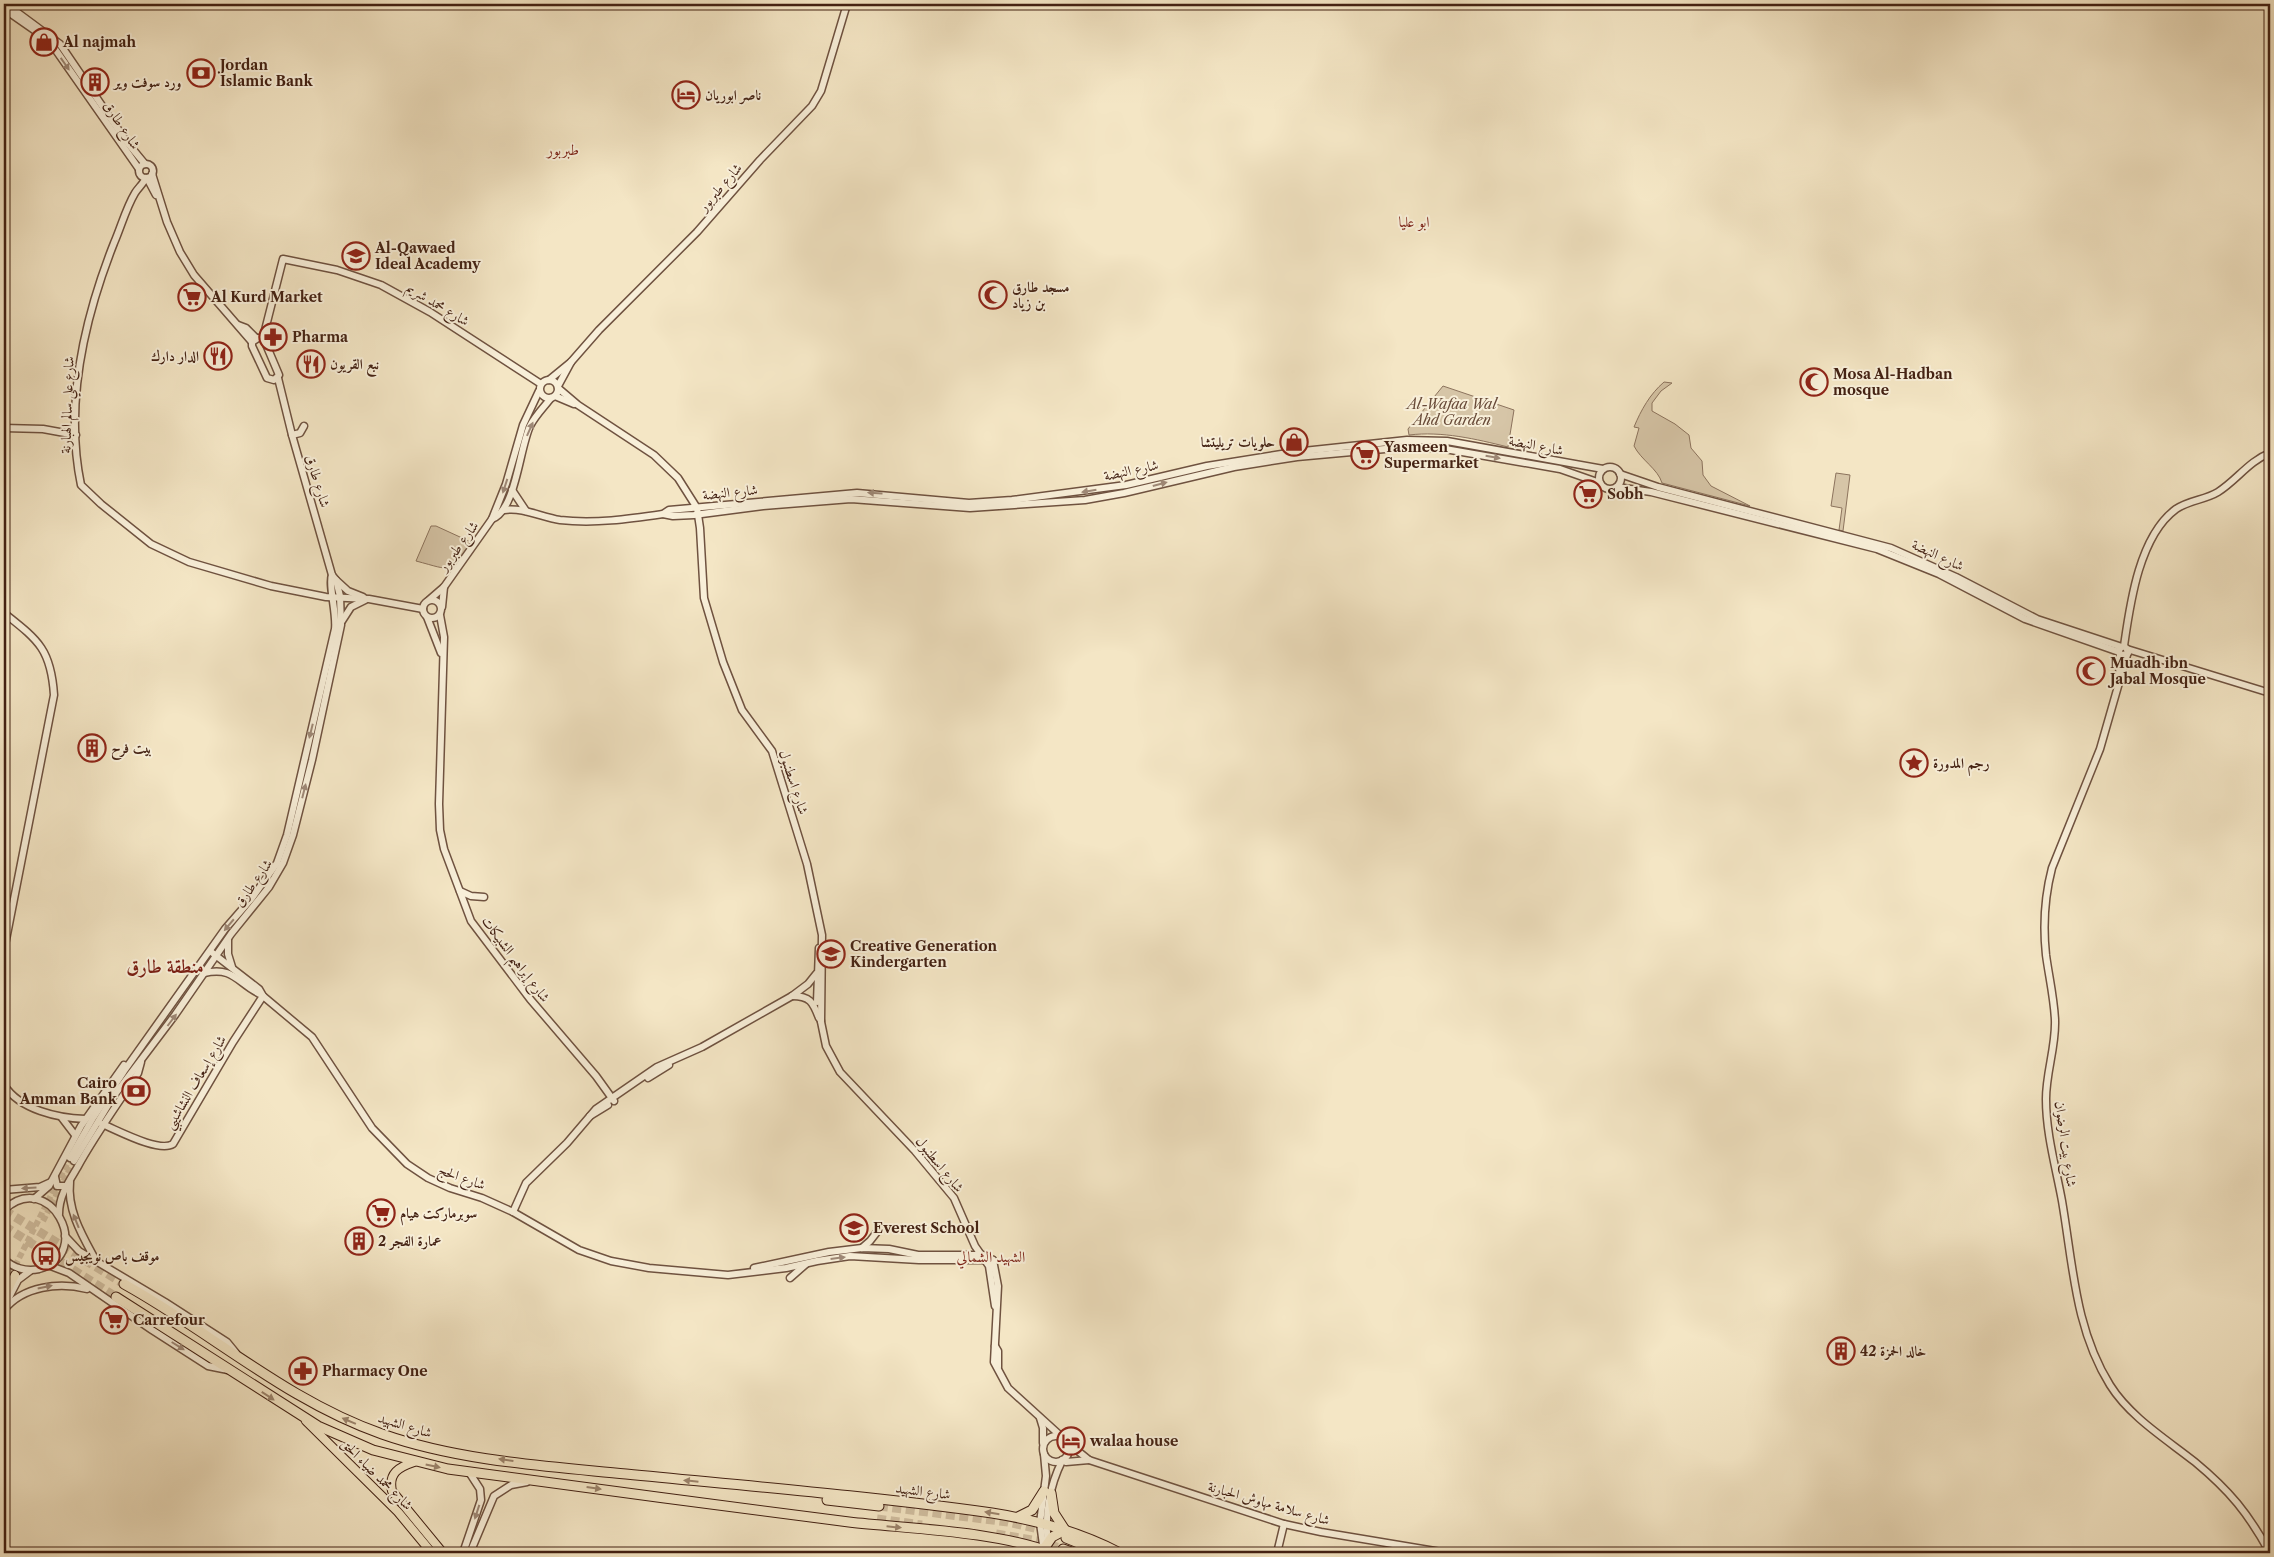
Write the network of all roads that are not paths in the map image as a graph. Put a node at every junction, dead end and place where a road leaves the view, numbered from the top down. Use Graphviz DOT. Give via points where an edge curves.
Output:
graph roads {
  1 [pos="6,4"];
  2 [pos="847,4"];
  3 [pos="4,9"];
  4 [pos="145,164"];
  5 [pos="139,171"];
  6 [pos="148,177"];
  7 [pos="136,192"];
  8 [pos="257,339"];
  9 [pos="570,362"];
  10 [pos="275,379"];
  11 [pos="549,380"];
  12 [pos="558,387"];
  13 [pos="540,388"];
  14 [pos="553,397"];
  15 [pos="578,405"];
  16 [pos="304,426"];
  17 [pos="4,428"];
  18 [pos="76,435"];
  19 [pos="292,435"];
  20 [pos="2270,453"];
  21 [pos="1603,469"];
  22 [pos="1620,474"];
  23 [pos="1600,483"];
  24 [pos="1617,486"];
  25 [pos="512,490"];
  26 [pos="504,510"];
  27 [pos="695,510"];
  28 [pos="527,512"];
  29 [pos="492,519"];
  30 [pos="334,577"];
  31 [pos="444,587"];
  32 [pos="337,597"];
  33 [pos="369,599"];
  34 [pos="429,600"];
  35 [pos="442,607"];
  36 [pos="423,609"];
  37 [pos="4,614"];
  38 [pos="440,615"];
  39 [pos="427,617"];
  40 [pos="341,625"];
  41 [pos="2124,651"];
  42 [pos="443,662"];
  43 [pos="2270,694"];
  44 [pos="460,891"];
  45 [pos="484,897"];
  46 [pos="820,926"];
  47 [pos="228,939"];
  48 [pos="4,950"];
  49 [pos="213,953"];
  50 [pos="232,968"];
  51 [pos="204,973"];
  52 [pos="817,973"];
  53 [pos="821,979"];
  54 [pos="816,987"];
  55 [pos="264,996"];
  56 [pos="792,996"];
  57 [pos="821,1021"];
  58 [pos="139,1058"];
  59 [pos="4,1085"];
  60 [pos="614,1098"];
  61 [pos="62,1118"];
  62 [pos="85,1119"];
  63 [pos="102,1124"];
  64 [pos="75,1135"];
  65 [pos="72,1159"];
  66 [pos="53,1179"];
  67 [pos="71,1179"];
  68 [pos="67,1186"];
  69 [pos="4,1190"];
  70 [pos="34,1199"];
  71 [pos="4,1201"];
  72 [pos="13,1203"];
  73 [pos="4,1210"];
  74 [pos="513,1212"];
  75 [pos="59,1214"];
  76 [pos="877,1232"];
  77 [pos="66,1236"];
  78 [pos="862,1248"];
  79 [pos="988,1258"];
  80 [pos="4,1259"];
  81 [pos="96,1260"];
  82 [pos="809,1262"];
  83 [pos="48,1265"];
  84 [pos="777,1269"];
  85 [pos="31,1270"];
  86 [pos="720,1274"];
  87 [pos="124,1284"];
  88 [pos="4,1289"];
  89 [pos="92,1290"];
  90 [pos="116,1297"];
  91 [pos="4,1298"];
  92 [pos="4,1309"];
  93 [pos="238,1356"];
  94 [pos="228,1370"];
  95 [pos="300,1416"];
  96 [pos="1040,1417"];
  97 [pos="1066,1441"];
  98 [pos="1043,1444"];
  99 [pos="1044,1454"];
  100 [pos="1062,1460"];
  101 [pos="1089,1460"];
  102 [pos="414,1462"];
  103 [pos="469,1472"];
  104 [pos="535,1480"];
  105 [pos="716,1483"];
  106 [pos="1048,1492"];
  107 [pos="692,1502"];
  108 [pos="879,1506"];
  109 [pos="414,1516"];
  110 [pos="1016,1517"];
  111 [pos="877,1519"];
  112 [pos="406,1521"];
  113 [pos="1044,1524"];
  114 [pos="1284,1524"];
  115 [pos="1066,1534"];
  116 [pos="1063,1549"];
  117 [pos="1049,1550"];
  118 [pos="2270,1552"];
  119 [pos="432,1553"];
  120 [pos="443,1553"];
  121 [pos="463,1553"];
  122 [pos="470,1553"];
  123 [pos="1074,1553"];
  124 [pos="1103,1553"];
  125 [pos="1120,1553"];
  126 [pos="1277,1553"];
  127 [pos="1447,1553"];
  1 -- 4 [label="street, شارع طارق" via="60,44 120,134"];
  2 -- 9 [label="street, شارع طبربور" via="821,91 814,102 697,232"];
  3 -- 5 [label="street, شارع طارق, one-way" via="55,49"];
  4 -- 5 [label="street"];
  4 -- 6 [label="street, شارع طارق" via="151,166"];
  5 -- 6 [label="street"];
  5 -- 7 [label="street, شارع علي سالم الهبارنة"];
  6 -- 7 [label="street, شارع علي سالم الهبارنة"];
  6 -- 8 [label="street, شارع طارق" via="173,238 194,275 238,325"];
  7 -- 18 [label="street, شارع علي سالم الهبارنة" via="103,272 87,323 78,371"];
  8 -- 10 [label="street, شارع طارق" via="266,376"];
  8 -- 10 [label="street, شارع طارق" via="277,367 279,375"];
  8 -- 13 [label="street, شارع محمد شريم" via="266,321 283,259 337,270 381,285 430,312"];
  9 -- 11 [label="street, شارع طبربور"];
  9 -- 12 [label="street, شارع طبربور"];
  10 -- 19 [label="street, شارع طارق"];
  11 -- 12 [label="street"];
  11 -- 13 [label="street"];
  12 -- 14 [label="street"];
  12 -- 15 [label="street"];
  13 -- 14 [label="street" via="544,397"];
  13 -- 29 [label="street, شارع طبربور, one-way" via="523,425"];
  14 -- 15 [label="street"];
  25 -- 14 [label="street, one-way" via="531,425"];
  15 -- 27 [label="street, شارع اسطنبول" via="654,455 678,478"];
  16 -- 19 [label="street" via="300,434"];
  17 -- 18 [label="street" via="48,429"];
  18 -- 32 [label="street, شارع علي سالم الهبارنة" via="81,485 157,548 202,567 271,586"];
  19 -- 30 [label="street, شارع طارق"];
  20 -- 41 [label="street, شارع بيت الرضوان" via="2251,463 2219,492 2177,508 2160,525 2143,558"];
  21 -- 22 [label="street" via="1614,468"];
  21 -- 23 [label="street" via="1599,474"];
  21 -- 27 [label="street, شارع النهضة, one-way" via="1447,441 1407,440 1294,452 1207,466 1126,485 1012,500 969,503 857,493"];
  22 -- 24 [label="street"];
  22 -- 41 [label="street, شارع النهضة" via="1650,485 1891,548 2038,618"];
  23 -- 24 [label="street" via="1608,489"];
  27 -- 23 [label="street, شارع النهضة, one-way" via="851,500 970,508 1085,500 1234,467 1297,457 1400,448 1445,449 1560,468"];
  24 -- 41 [label="street, شارع النهضة" via="1877,549 1940,574 2025,619"];
  25 -- 26 [label="street"];
  25 -- 28 [label="street"];
  26 -- 28 [label="street, شارع النهضة"];
  26 -- 29 [label="street, شارع طبربور"];
  27 -- 28 [label="street, شارع النهضة" via="673,516 663,514 596,522 560,520"];
  27 -- 46 [label="street, شارع اسطنبول" via="704,598 723,662 742,710 772,751 806,864"];
  29 -- 31 [label="street, شارع طبربور"];
  30 -- 32 [label="street, شارع طارق" via="330,580"];
  30 -- 33 [label="street" via="348,591"];
  31 -- 34 [label="street, شارع طبربور"];
  31 -- 35 [label="street, شارع طبربور"];
  32 -- 33 [label="street, شارع علي سالم الهبارنة"];
  32 -- 40 [label="street, شارع طارق"];
  32 -- 49 [label="street, شارع طارق, one-way" via="335,629 287,835 277,863"];
  33 -- 36 [label="street, شارع علي سالم الهبارنة"];
  33 -- 40 [label="street" via="351,607"];
  34 -- 35 [label="street" via="438,601"];
  34 -- 36 [label="street"];
  35 -- 38 [label="street"];
  36 -- 39 [label="street"];
  37 -- 48 [label="street" via="42,646 49,663 54,695"];
  38 -- 39 [label="street"];
  38 -- 42 [label="street, شارع إبراهيم الشبيكات" via="444,637"];
  39 -- 42 [label="street, شارع إبراهيم الشبيكات" via="440,646"];
  47 -- 40 [label="street, شارع طارق, one-way" via="269,887 283,863 293,835"];
  41 -- 43 [label="street"];
  41 -- 118 [label="street, شارع بيت الرضوان" via="2120,679 2100,749 2052,868 2048,886 2045,944 2054,998 2055,1028 2046,1108 2077,1299 2089,1343 2117,1394 2144,1422 2235,1499 2252,1520"];
  42 -- 44 [label="street, شارع إبراهيم الشبيكات" via="440,830"];
  44 -- 45 [label="street"];
  44 -- 60 [label="street, شارع إبراهيم الشبيكات" via="471,921 530,999"];
  46 -- 52 [label="street, شارع اسطنبول"];
  46 -- 53 [label="street, شارع اسطنبول" via="823,947"];
  47 -- 49 [label="street, شارع طارق"];
  47 -- 50 [label="street"];
  49 -- 50 [label="street, شارع الحج"];
  49 -- 51 [label="street, شارع طارق"];
  49 -- 58 [label="street, شارع طارق"];
  50 -- 55 [label="street, شارع الحج"];
  51 -- 55 [label="street, شارع الحج" via="228,972"];
  58 -- 51 [label="street, شارع طارق, one-way"];
  52 -- 54 [label="street, شارع اسطنبول"];
  52 -- 56 [label="street"];
  53 -- 54 [label="street"];
  53 -- 57 [label="street, شارع اسطنبول"];
  54 -- 56 [label="street"];
  54 -- 57 [label="street, شارع اسطنبول"];
  55 -- 63 [label="street, شارع إسعاف النشاشيبي" via="173,1144 165,1146 144,1142"];
  55 -- 74 [label="street, شارع الحج" via="312,1037 372,1128 407,1164 434,1180"];
  56 -- 57 [label="street" via="809,999"];
  56 -- 60 [label="street" via="689,1052"];
  57 -- 79 [label="street, شارع اسطنبول" via="826,1046 840,1072 915,1151 954,1198 975,1246"];
  58 -- 62 [label="street" via="121,1069"];
  58 -- 63 [label="street" via="138,1073"];
  58 -- 65 [label="street, شارع طارق"];
  59 -- 61 [label="street" via="20,1102"];
  60 -- 74 [label="street" via="597,1114 590,1116 526,1183"];
  61 -- 62 [label="street"];
  61 -- 64 [label="street"];
  62 -- 64 [label="street"];
  63 -- 67 [label="street"];
  64 -- 66 [label="street"];
  66 -- 68 [label="street" via="57,1186"];
  66 -- 69 [label="street, one-way" via="40,1187"];
  66 -- 70 [label="street"];
  67 -- 68 [label="street"];
  81 -- 67 [label="street, one-way" via="73,1211"];
  68 -- 75 [label="street" via="60,1200"];
  70 -- 72 [label="street"];
  70 -- 75 [label="street" via="48,1204"];
  71 -- 72 [label="street"];
  72 -- 73 [label="street"];
  74 -- 86 [label="street, شارع الحج" via="563,1242 611,1260 649,1268"];
  75 -- 77 [label="street"];
  76 -- 78 [label="street"];
  77 -- 81 [label="street" via="76,1249"];
  77 -- 83 [label="street" via="60,1253"];
  78 -- 79 [label="street, شارع الحج"];
  78 -- 86 [label="street, شارع الحج"];
  82 -- 79 [label="street, شارع الحج, one-way" via="862,1256 919,1260"];
  79 -- 96 [label="street, شارع اسطنبول" via="998,1286 993,1360 1008,1388"];
  80 -- 85 [label="street" via="17,1268"];
  81 -- 93 [label="street" via="227,1342"];
  82 -- 84 [label="street, شارع الحج"];
  82 -- 84 [label="street" via="788,1278"];
  83 -- 85 [label="street"];
  83 -- 89 [label="street" via="64,1271"];
  84 -- 86 [label="street, شارع الحج"];
  85 -- 92 [label="street" via="18,1280"];
  87 -- 93 [label="highway, شارع الشهيد"];
  88 -- 91 [label="main road" via="13,1275"];
  92 -- 89 [label="street, one-way" via="25,1294 46,1287 68,1285"];
  89 -- 94 [label="street, one-way" via="208,1366"];
  90 -- 94 [label="highway"];
  105 -- 93 [label="highway, شارع الشهيد, one-way" via="554,1467 414,1444 325,1410"];
  94 -- 95 [label="highway, one-way"];
  95 -- 102 [label="highway" via="373,1450"];
  95 -- 112 [label="main road, شارع محمد ضياء الحق"];
  96 -- 97 [label="street, شارع اسطنبول"];
  96 -- 98 [label="street"];
  97 -- 98 [label="street" via="1053,1436"];
  97 -- 100 [label="street" via="1069,1451"];
  97 -- 101 [label="street, شارع سلامة مهاوش الحبارنة"];
  98 -- 99 [label="street"];
  99 -- 100 [label="street" via="1051,1461"];
  99 -- 106 [label="street"];
  100 -- 101 [label="street, شارع سلامة مهاوش الحبارنة"];
  100 -- 106 [label="street"];
  101 -- 114 [label="street, شارع سلامة مهاوش الحبارنة"];
  102 -- 103 [label="highway, one-way"];
  102 -- 109 [label="main road, شارع محمد ضياء الحق" via="396,1470 391,1486"];
  103 -- 104 [label="highway"];
  103 -- 121 [label="street, one-way" via="480,1489 481,1500"];
  104 -- 107 [label="highway, one-way"];
  104 -- 122 [label="street" via="511,1485 494,1496"];
  105 -- 108 [label="highway, شارع الشهيد"];
  110 -- 105 [label="highway, شارع الشهيد, one-way" via="890,1500"];
  106 -- 110 [label="highway" via="1032,1510"];
  106 -- 113 [label="street"];
  106 -- 115 [label="highway" via="1054,1513"];
  107 -- 111 [label="highway" via="700,1498"];
  107 -- 117 [label="highway, one-way" via="978,1536"];
  109 -- 112 [label="main road"];
  109 -- 120 [label="main road, شارع محمد ضياء الحق"];
  110 -- 113 [label="highway, شارع الشهيد"];
  112 -- 119 [label="main road, شارع محمد ضياء الحق"];
  113 -- 115 [label="highway, شارع الشهيد"];
  113 -- 117 [label="street"];
  114 -- 126 [label="street"];
  114 -- 127 [label="street, شارع سلامة مهاوش الحبارنة"];
  115 -- 117 [label="highway"];
  115 -- 124 [label="highway, شارع الشهيد"];
  115 -- 125 [label="highway, شارع الشهيد"];
  116 -- 123 [label="highway"];
}
